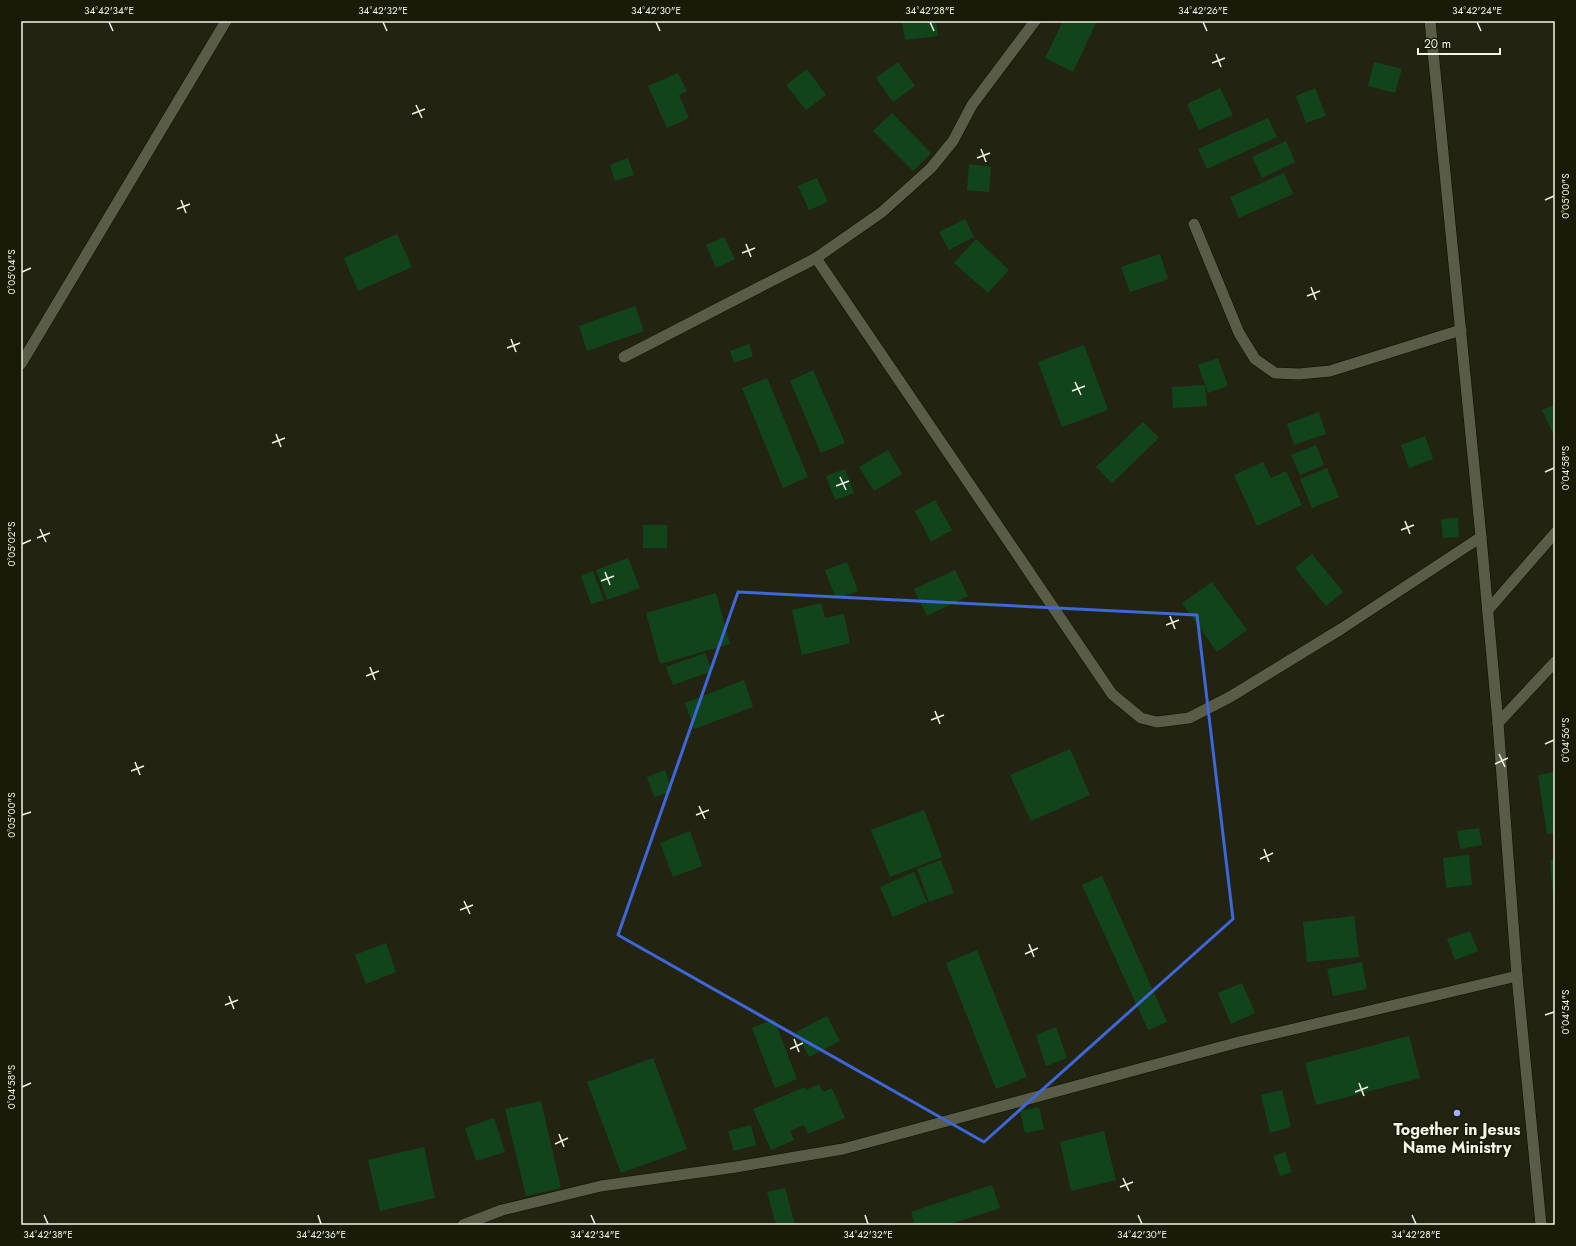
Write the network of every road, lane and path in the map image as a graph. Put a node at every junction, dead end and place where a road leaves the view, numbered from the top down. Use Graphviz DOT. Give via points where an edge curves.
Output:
graph roads {
  1 [pos="226,21"];
  2 [pos="1035,21"];
  3 [pos="1430,21"];
  4 [pos="1194,224"];
  5 [pos="816,258"];
  6 [pos="1461,330"];
  7 [pos="624,357"];
  8 [pos="21,364"];
  9 [pos="1555,533"];
  10 [pos="1481,537"];
  11 [pos="1488,610"];
  12 [pos="1555,662"];
  13 [pos="1498,723"];
  14 [pos="1517,976"];
  15 [pos="463,1225"];
  16 [pos="1541,1225"];
  1 -- 8 [label="street"];
  2 -- 5 [label="street" via="972,105 953,141 931,168 882,212"];
  3 -- 6 [label="street"];
  4 -- 6 [label="street" via="1239,333 1255,359 1275,373 1330,371"];
  5 -- 7 [label="street"];
  5 -- 10 [label="street" via="1112,694 1141,718 1157,722 1188,718 1230,697 1341,629"];
  6 -- 10 [label="street"];
  9 -- 11 [label="street"];
  10 -- 11 [label="street"];
  11 -- 13 [label="street"];
  12 -- 13 [label="street"];
  13 -- 14 [label="street"];
  14 -- 15 [label="street" via="1239,1042 843,1149 601,1186 502,1210"];
  14 -- 16 [label="street"];
}
